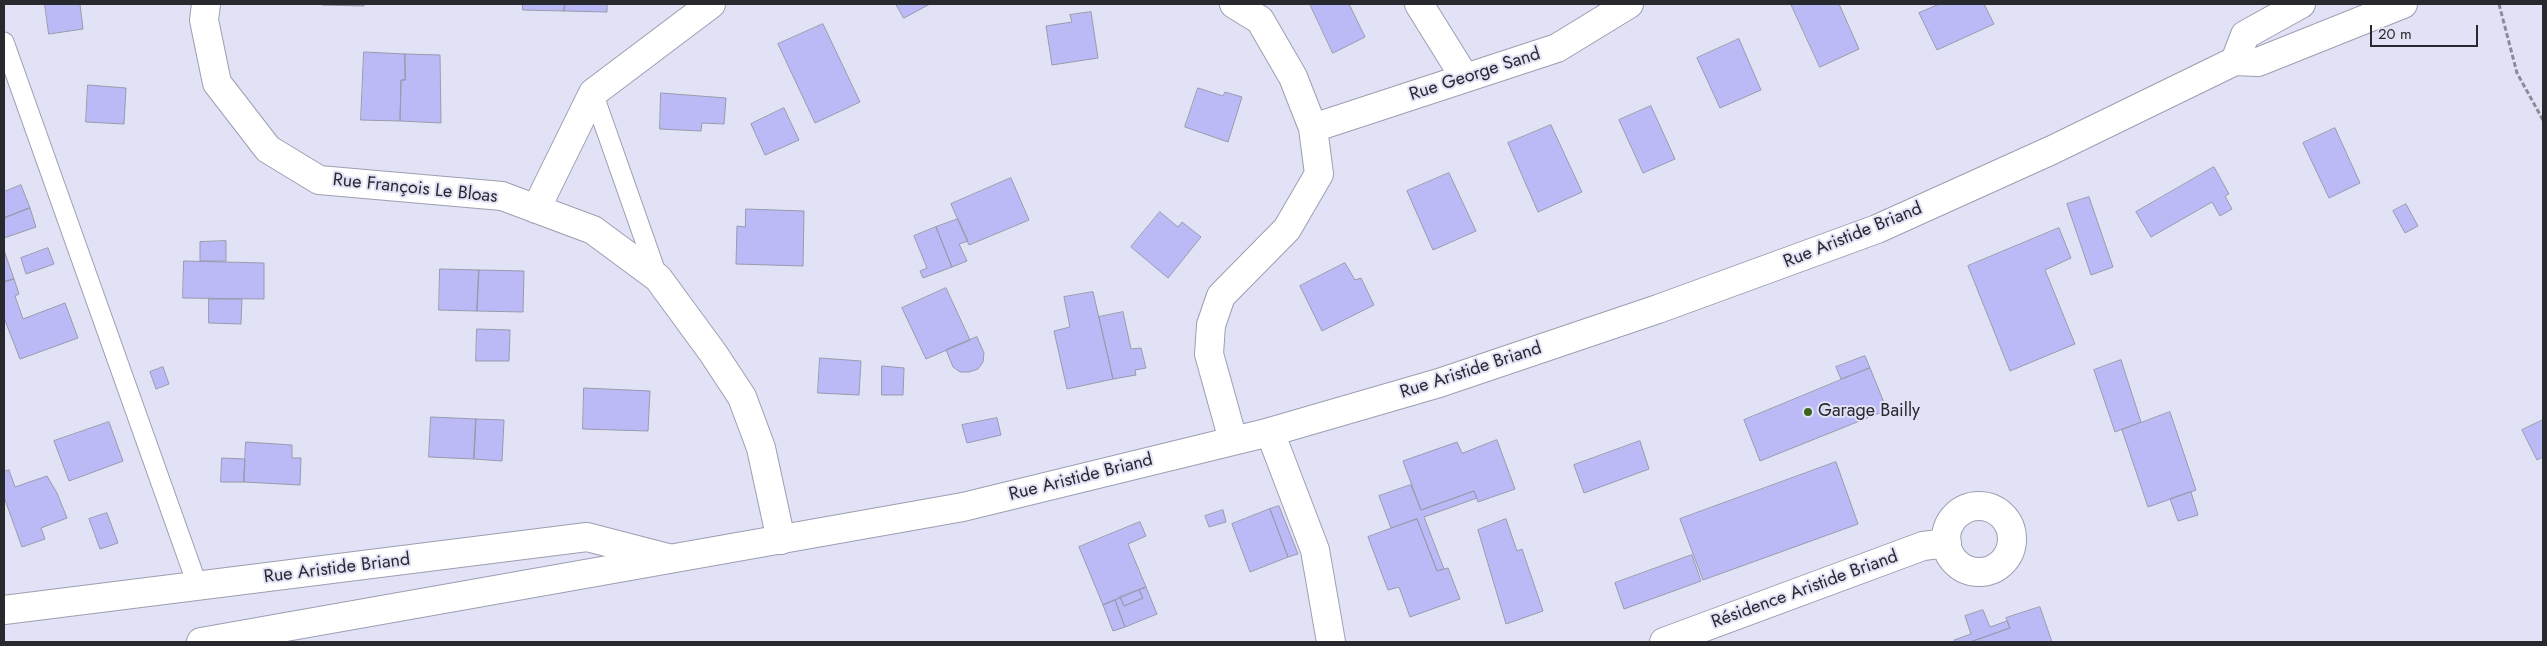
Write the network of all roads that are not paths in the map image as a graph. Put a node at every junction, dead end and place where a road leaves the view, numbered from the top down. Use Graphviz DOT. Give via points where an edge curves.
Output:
graph roads {
  1 [pos="206,4"];
  2 [pos="711,4"];
  3 [pos="1234,4"];
  4 [pos="1419,4"];
  5 [pos="1629,4"];
  6 [pos="2301,4"];
  7 [pos="2403,4"];
  8 [pos="4,42"];
  9 [pos="2235,61"];
  10 [pos="1465,78"];
  11 [pos="593,93"];
  12 [pos="1312,128"];
  13 [pos="536,209"];
  14 [pos="658,278"];
  15 [pos="1270,432"];
  16 [pos="1233,440"];
  17 [pos="781,540"];
  18 [pos="1947,544"];
  19 [pos="668,558"];
  20 [pos="198,586"];
  21 [pos="4,610"];
  22 [pos="201,642"];
  23 [pos="1331,642"];
  24 [pos="1664,642"];
  1 -- 13 [label="street, Rue François Le Bloas" via="204,20 217,83 268,149 319,180 502,196"];
  2 -- 11 [label="street"];
  3 -- 12 [label="street" via="1260,20 1293,78"];
  4 -- 10 [label="street"];
  5 -- 10 [label="street, Rue George Sand" via="1557,48"];
  6 -- 9 [label="street" via="2245,35"];
  7 -- 9 [label="street, Rue Aristide Briand" via="2258,62"];
  8 -- 20 [label="lane"];
  9 -- 15 [label="street, Rue Aristide Briand" via="2043,154 1877,229 1666,307 1439,383"];
  10 -- 12 [label="street, Rue George Sand"];
  11 -- 13 [label="street"];
  11 -- 14 [label="lane"];
  12 -- 16 [label="street" via="1319,174 1288,229 1221,296 1211,325 1209,354"];
  13 -- 14 [label="street, Rue François Le Bloas" via="593,230"];
  14 -- 17 [label="street, Rue François Le Bloas" via="742,397 760,448"];
  15 -- 16 [label="street, Rue Aristide Briand"];
  15 -- 23 [label="street" via="1315,550"];
  16 -- 17 [label="street, Rue Aristide Briand" via="963,507"];
  17 -- 19 [label="street, Rue Aristide Briand"];
  18 -- 24 [label="street, Résidence Aristide Briand" via="1923,546"];
  19 -- 20 [label="street, Rue Aristide Briand" via="587,538"];
  19 -- 22 [label="street, Rue Aristide Briand"];
  20 -- 21 [label="street, Rue Aristide Briand"];
}
